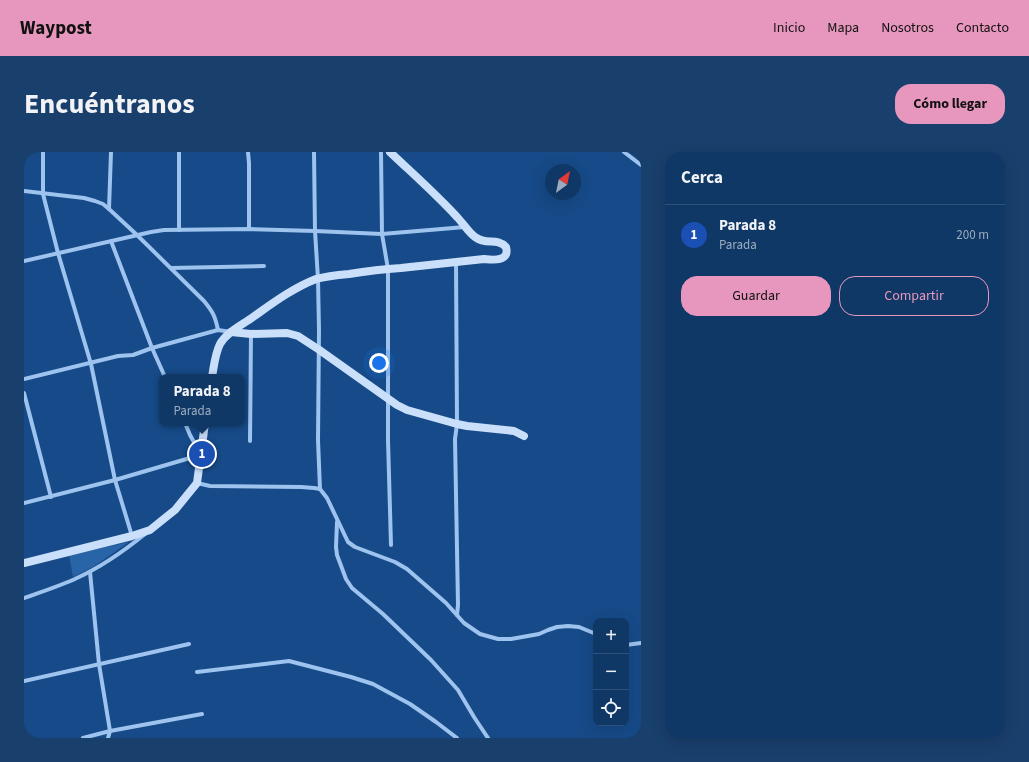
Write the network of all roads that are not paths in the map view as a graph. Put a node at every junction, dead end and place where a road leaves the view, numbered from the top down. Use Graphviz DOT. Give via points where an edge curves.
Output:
graph roads {
  1 [pos="43,152"];
  2 [pos="111,152"];
  3 [pos="179,152"];
  4 [pos="248,152"];
  5 [pos="314,152"];
  6 [pos="381,152"];
  7 [pos="390,152"];
  8 [pos="624,152"];
  9 [pos="641,165"];
  10 [pos="24,191"];
  11 [pos="43,194"];
  12 [pos="109,209"];
  13 [pos="465,227"];
  14 [pos="249,229"];
  15 [pos="179,230"];
  16 [pos="315,230"];
  17 [pos="382,234"];
  18 [pos="137,235"];
  19 [pos="111,241"];
  20 [pos="58,253"];
  21 [pos="24,261"];
  22 [pos="456,262"];
  23 [pos="264,266"];
  24 [pos="171,268"];
  25 [pos="388,269"];
  26 [pos="318,279"];
  27 [pos="218,330"];
  28 [pos="231,332"];
  29 [pos="251,334"];
  30 [pos="152,348"];
  31 [pos="318,348"];
  32 [pos="91,364"];
  33 [pos="164,374"];
  34 [pos="213,374"];
  35 [pos="24,379"];
  36 [pos="24,393"];
  37 [pos="388,400"];
  38 [pos="457,424"];
  39 [pos="186,426"];
  40 [pos="204,426"];
  41 [pos="524,436"];
  42 [pos="250,441"];
  43 [pos="200,453"];
  44 [pos="115,480"];
  45 [pos="197,483"];
  46 [pos="320,489"];
  47 [pos="51,497"];
  48 [pos="24,504"];
  49 [pos="337,520"];
  50 [pos="150,530"];
  51 [pos="132,536"];
  52 [pos="391,545"];
  53 [pos="24,563"];
  54 [pos="90,572"];
  55 [pos="24,598"];
  56 [pos="457,615"];
  57 [pos="593,633"];
  58 [pos="641,643"];
  59 [pos="189,644"];
  60 [pos="629,645"];
  61 [pos="99,664"];
  62 [pos="197,672"];
  63 [pos="24,681"];
  64 [pos="202,714"];
  65 [pos="110,731"];
  66 [pos="83,738"];
  67 [pos="108,738"];
  68 [pos="457,738"];
  69 [pos="488,738"];
  1 -- 11 [label="street"];
  2 -- 12 [label="street"];
  3 -- 15 [label="street"];
  4 -- 14 [label="street"];
  5 -- 16 [label="street"];
  6 -- 17 [label="street"];
  7 -- 13 [label="street"];
  8 -- 9 [label="street"];
  10 -- 11 [label="street"];
  11 -- 12 [label="street" via="95,200"];
  11 -- 20 [label="street"];
  12 -- 18 [label="street"];
  13 -- 17 [label="street"];
  13 -- 22 [label="street" via="482,241 503,244 507,250 506,254 500,259"];
  14 -- 15 [label="street"];
  14 -- 16 [label="street"];
  15 -- 18 [label="street"];
  16 -- 17 [label="street"];
  16 -- 26 [label="street"];
  17 -- 25 [label="street"];
  18 -- 19 [label="street"];
  18 -- 24 [label="street"];
  19 -- 20 [label="street"];
  19 -- 30 [label="street"];
  20 -- 21 [label="street"];
  20 -- 32 [label="street"];
  22 -- 25 [label="street"];
  22 -- 38 [label="street"];
  23 -- 24 [label="street"];
  24 -- 27 [label="street" via="213,312"];
  25 -- 26 [label="street"];
  25 -- 37 [label="street"];
  26 -- 28 [label="street" via="280,298"];
  26 -- 31 [label="street"];
  27 -- 28 [label="street"];
  27 -- 30 [label="street"];
  28 -- 29 [label="street"];
  28 -- 34 [label="street" via="221,344"];
  29 -- 31 [label="street" via="287,333 298,336"];
  29 -- 42 [label="street"];
  30 -- 32 [label="street"];
  30 -- 33 [label="street"];
  31 -- 37 [label="street"];
  31 -- 46 [label="street"];
  32 -- 35 [label="street"];
  32 -- 44 [label="street"];
  36 -- 47 [label="street"];
  37 -- 38 [label="street" via="407,410"];
  37 -- 52 [label="street"];
  38 -- 41 [label="street" via="514,431"];
  38 -- 56 [label="street"];
  39 -- 43 [label="street"];
  40 -- 43 [label="street"];
  43 -- 44 [label="street"];
  43 -- 45 [label="street"];
  44 -- 47 [label="street"];
  44 -- 51 [label="street"];
  45 -- 46 [label="street" via="210,486"];
  45 -- 50 [label="street" via="175,510"];
  46 -- 49 [label="street"];
  47 -- 48 [label="street"];
  49 -- 56 [label="street" via="348,542 354,547 407,568"];
  49 -- 69 [label="street" via="337,555 352,588 384,614 431,660 458,690"];
  50 -- 51 [label="street"];
  50 -- 54 [label="street"];
  51 -- 53 [label="street"];
  54 -- 55 [label="street"];
  54 -- 61 [label="street"];
  56 -- 57 [label="street" via="480,634 498,638 526,637 568,626"];
  58 -- 60 [label="street"];
  59 -- 61 [label="street"];
  61 -- 63 [label="street"];
  61 -- 65 [label="street"];
  62 -- 68 [label="street" via="289,661 373,684 410,704"];
  64 -- 65 [label="street"];
  65 -- 66 [label="street"];
  65 -- 67 [label="street"];
}
